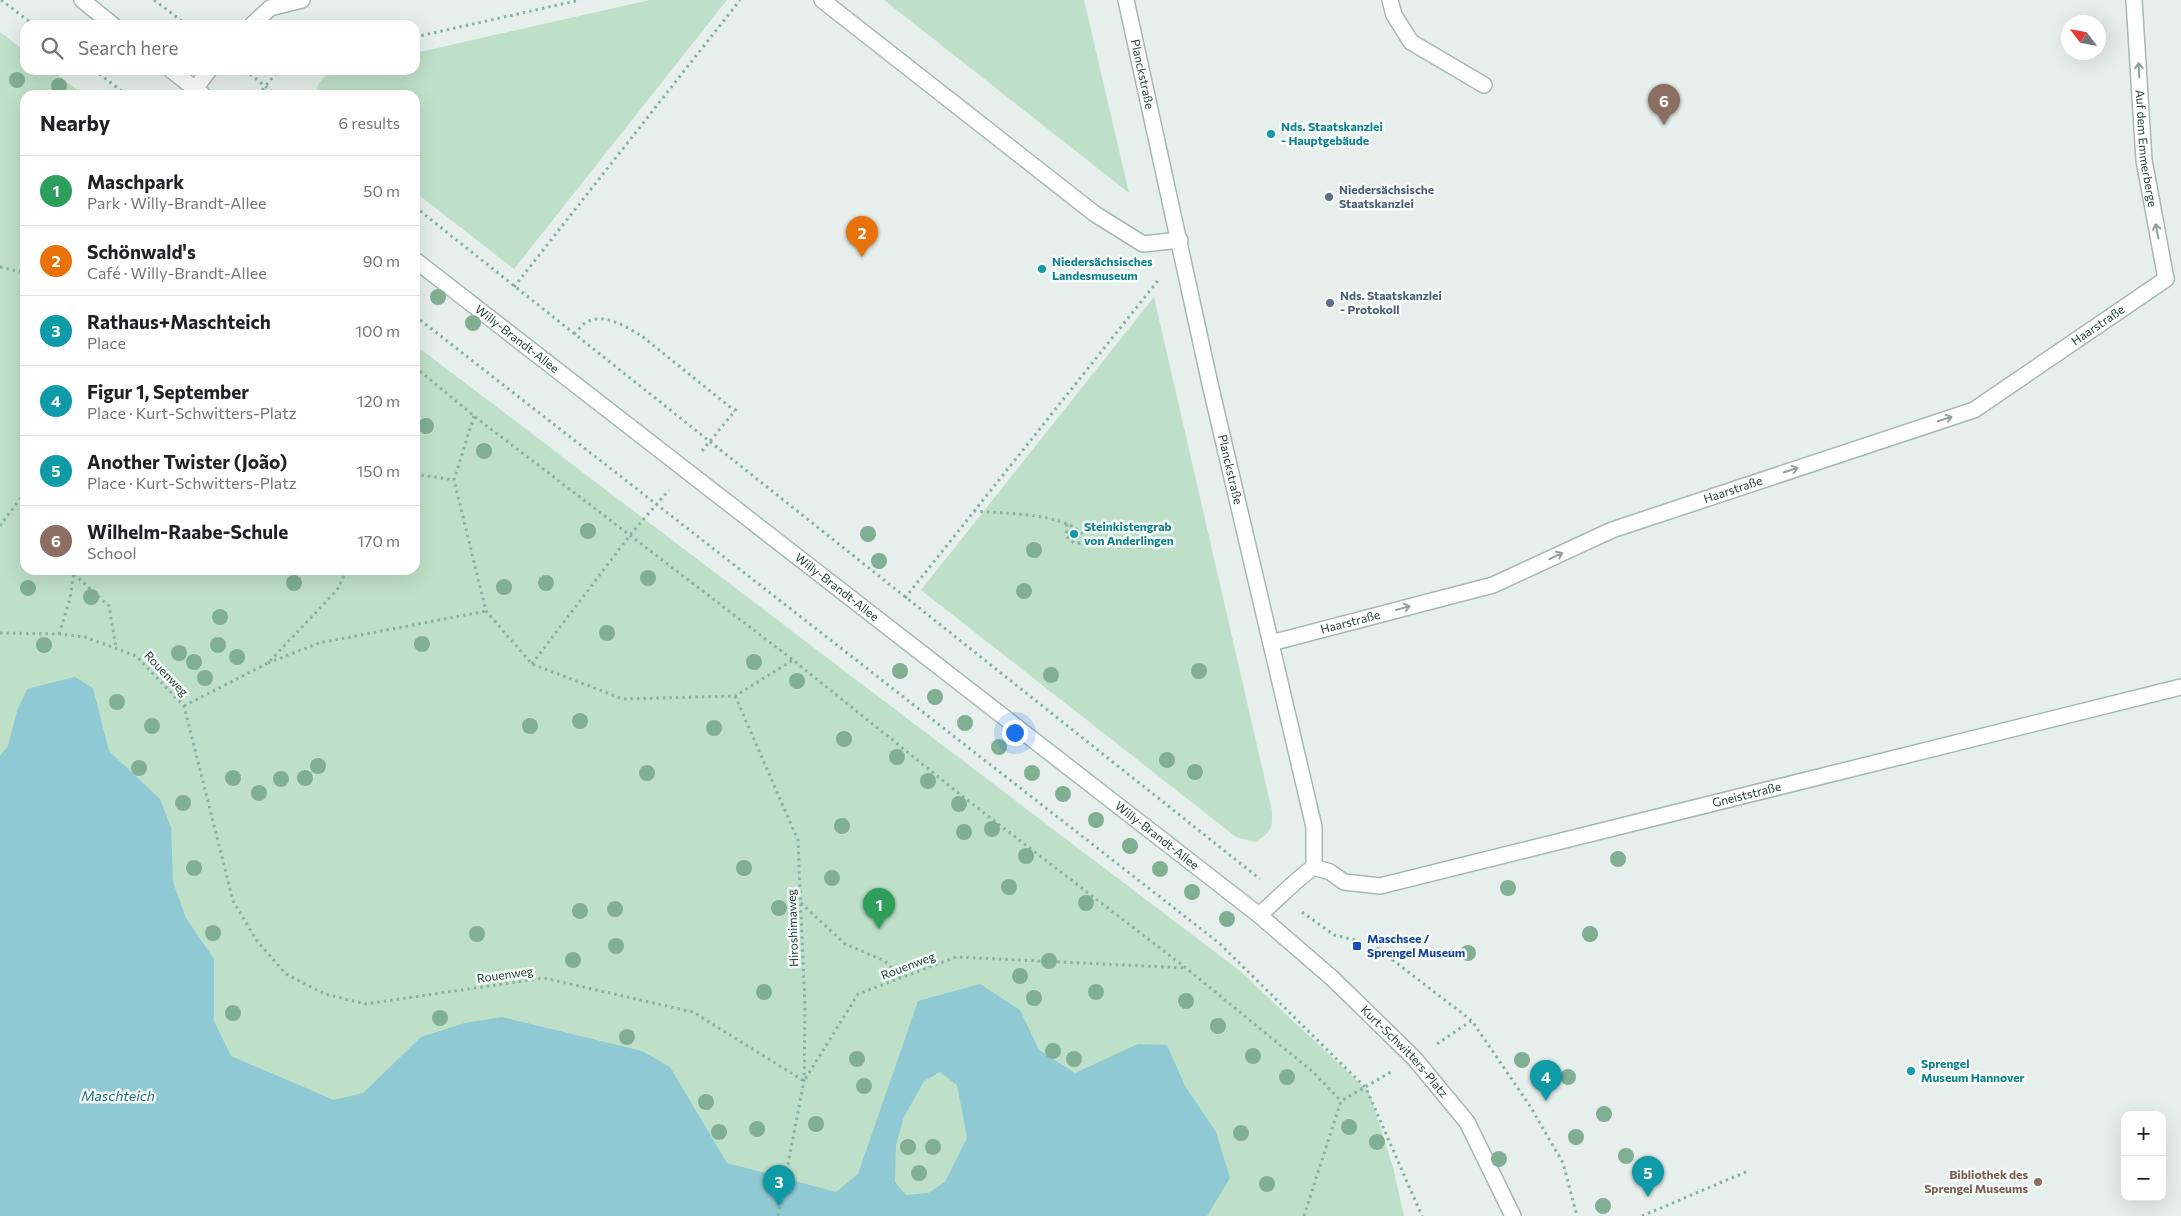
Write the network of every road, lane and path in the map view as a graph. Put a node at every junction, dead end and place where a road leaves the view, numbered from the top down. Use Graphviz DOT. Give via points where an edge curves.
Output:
graph roads {
  1 [pos="1,0"];
  2 [pos="82,0"];
  3 [pos="154,0"];
  4 [pos="302,0"];
  5 [pos="580,0"];
  6 [pos="740,0"];
  7 [pos="822,0"];
  8 [pos="1126,0"];
  9 [pos="1390,0"];
  10 [pos="2134,0"];
  11 [pos="27,20"];
  12 [pos="107,20"];
  13 [pos="180,20"];
  14 [pos="257,20"];
  15 [pos="420,36"];
  16 [pos="101,75"];
  17 [pos="177,75"];
  18 [pos="207,75"];
  19 [pos="252,75"];
  20 [pos="275,75"];
  21 [pos="1484,85"];
  22 [pos="266,86"];
  23 [pos="120,90"];
  24 [pos="196,90"];
  25 [pos="200,90"];
  26 [pos="262,90"];
  27 [pos="270,90"];
  28 [pos="420,211"];
  29 [pos="1180,240"];
  30 [pos="420,264"];
  31 [pos="0,267"];
  32 [pos="1187,271"];
  33 [pos="20,272"];
  34 [pos="2174,281"];
  35 [pos="514,287"];
  36 [pos="420,320"];
  37 [pos="574,334"];
  38 [pos="420,371"];
  39 [pos="738,407"];
  40 [pos="735,411"];
  41 [pos="474,416"];
  42 [pos="710,442"];
  43 [pos="420,475"];
  44 [pos="454,480"];
  45 [pos="20,499"];
  46 [pos="974,511"];
  47 [pos="1067,523"];
  48 [pos="0,526"];
  49 [pos="630,535"];
  50 [pos="74,575"];
  51 [pos="77,575"];
  52 [pos="344,575"];
  53 [pos="905,598"];
  54 [pos="486,611"];
  55 [pos="0,634"];
  56 [pos="59,634"];
  57 [pos="1271,642"];
  58 [pos="116,648"];
  59 [pos="792,660"];
  60 [pos="268,663"];
  61 [pos="532,664"];
  62 [pos="2181,687"];
  63 [pos="735,696"];
  64 [pos="184,706"];
  65 [pos="1314,867"];
  66 [pos="1282,896"];
  67 [pos="801,902"];
  68 [pos="1259,915"];
  69 [pos="1186,968"];
  70 [pos="902,978"];
  71 [pos="1472,1021"];
  72 [pos="1414,1058"];
  73 [pos="804,1081"];
  74 [pos="1366,1088"];
  75 [pos="1340,1101"];
  76 [pos="1748,1170"];
  77 [pos="778,1216"];
  78 [pos="1304,1216"];
  79 [pos="1422,1216"];
  80 [pos="1513,1216"];
  81 [pos="1577,1216"];
  82 [pos="1642,1216"];
  1 -- 11 [label="path"];
  2 -- 12 [label="street"];
  3 -- 13 [label="path"];
  4 -- 14 [label="street" via="270,8"];
  5 -- 15 [label="path"];
  6 -- 35 [label="path"];
  7 -- 29 [label="street" via="1096,214 1143,244"];
  8 -- 29 [label="street, Planckstraße"];
  9 -- 21 [label="street" via="1394,16 1411,42"];
  34 -- 10 [label="street, Auf dem Emmerberge, one-way" via="2144,160"];
  16 -- 23 [label="path"];
  17 -- 24 [label="street"];
  18 -- 25 [label="street"];
  19 -- 22 [label="path"];
  20 -- 22 [label="path"];
  22 -- 26 [label="path"];
  22 -- 27 [label="path"];
  28 -- 35 [label="path"];
  29 -- 32 [label="street, Planckstraße"];
  30 -- 68 [label="street, Willy-Brandt-Allee"];
  31 -- 33 [label="path"];
  32 -- 46 [label="path" via="1158,279"];
  32 -- 57 [label="street, Planckstraße" via="1210,384"];
  57 -- 34 [label="street, Haarstraße, one-way" via="1492,585 1612,530 1974,410"];
  35 -- 37 [label="path"];
  36 -- 74 [label="path" via="1219,943"];
  37 -- 40 [label="path" via="593,320 611,321 628,328"];
  37 -- 42 [label="path"];
  38 -- 41 [label="path"];
  39 -- 40 [label="path"];
  40 -- 42 [label="path"];
  41 -- 44 [label="path"];
  41 -- 49 [label="path"];
  42 -- 53 [label="path"];
  43 -- 44 [label="path"];
  44 -- 54 [label="path"];
  45 -- 48 [label="path"];
  46 -- 47 [label="path"];
  46 -- 53 [label="path"];
  47 -- 47 [label="path" via="1066,536 1074,543 1080,543 1084,538 1082,532"];
  49 -- 59 [label="path"];
  49 -- 61 [label="path"];
  50 -- 56 [label="path"];
  51 -- 58 [label="path" via="109,606"];
  52 -- 60 [label="path" via="337,590"];
  53 -- 66 [label="path"];
  54 -- 60 [label="path" via="319,643"];
  54 -- 61 [label="path"];
  55 -- 56 [label="path, Rouenweg"];
  56 -- 58 [label="path, Rouenweg" via="85,637"];
  57 -- 65 [label="street, Planckstraße" via="1314,827"];
  58 -- 64 [label="path, Rouenweg" via="136,656"];
  59 -- 63 [label="path"];
  59 -- 69 [label="path"];
  60 -- 64 [label="path"];
  61 -- 63 [label="path" via="623,699"];
  62 -- 65 [label="street, Gneiststraße" via="1380,886 1344,882 1330,872"];
  63 -- 67 [label="path, Hiroshimaweg" via="798,840"];
  64 -- 73 [label="path, Rouenweg" via="233,901 256,941 286,974 325,994 365,1004 544,978 693,1012"];
  65 -- 66 [label="street" via="1295,880"];
  66 -- 68 [label="street"];
  66 -- 71 [label="path" via="1334,935 1372,944"];
  67 -- 70 [label="path" via="845,944 885,961"];
  67 -- 73 [label="path, Hiroshimaweg"];
  68 -- 72 [label="street, Kurt-Schwitters-Platz" via="1332,978"];
  69 -- 70 [label="path, Rouenweg" via="956,957"];
  69 -- 75 [label="path" via="1313,1072"];
  70 -- 73 [label="path, Rouenweg" via="858,994"];
  71 -- 72 [label="path"];
  71 -- 81 [label="path" via="1530,1106 1563,1163"];
  72 -- 74 [label="path"];
  72 -- 80 [label="street, Kurt-Schwitters-Platz" via="1467,1122"];
  73 -- 77 [label="path, Hiroshimaweg"];
  74 -- 75 [label="path"];
  74 -- 79 [label="path"];
  75 -- 78 [label="path"];
  76 -- 82 [label="path"];
}
